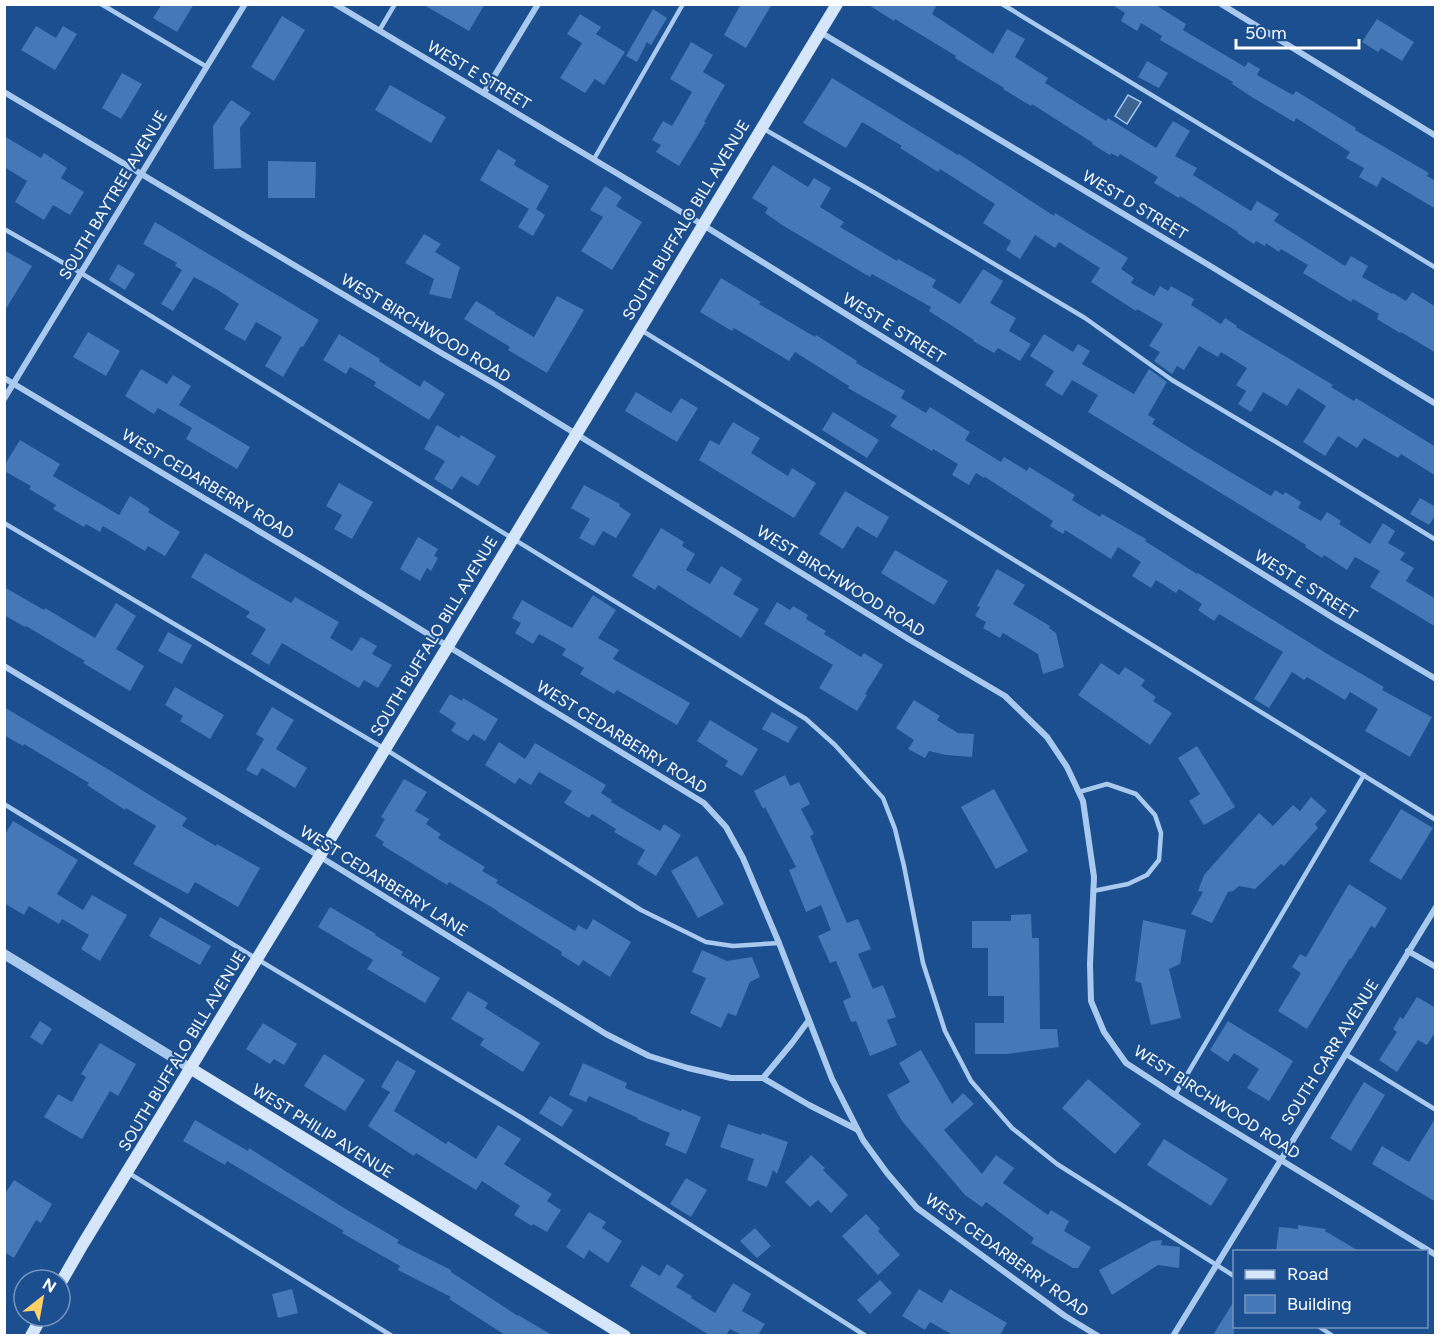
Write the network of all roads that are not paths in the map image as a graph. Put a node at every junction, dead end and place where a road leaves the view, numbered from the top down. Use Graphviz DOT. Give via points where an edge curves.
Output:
graph roads {
  1 [pos="101,4"];
  2 [pos="245,4"];
  3 [pos="335,4"];
  4 [pos="395,4"];
  5 [pos="538,4"];
  6 [pos="683,4"];
  7 [pos="837,4"];
  8 [pos="1002,4"];
  9 [pos="1221,4"];
  10 [pos="379,31"];
  11 [pos="820,32"];
  12 [pos="207,67"];
  13 [pos="4,92"];
  14 [pos="484,93"];
  15 [pos="762,128"];
  16 [pos="1436,136"];
  17 [pos="594,159"];
  18 [pos="142,174"];
  19 [pos="703,225"];
  20 [pos="4,229"];
  21 [pos="1436,268"];
  22 [pos="81,273"];
  23 [pos="640,329"];
  24 [pos="4,378"];
  25 [pos="14,384"];
  26 [pos="4,399"];
  27 [pos="1436,404"];
  28 [pos="576,434"];
  29 [pos="4,523"];
  30 [pos="513,539"];
  31 [pos="1436,540"];
  32 [pos="448,646"];
  33 [pos="4,666"];
  34 [pos="1436,679"];
  35 [pos="385,749"];
  36 [pos="1364,775"];
  37 [pos="1078,792"];
  38 [pos="4,804"];
  39 [pos="1436,820"];
  40 [pos="320,856"];
  41 [pos="1093,891"];
  42 [pos="1436,907"];
  43 [pos="779,943"];
  44 [pos="1408,951"];
  45 [pos="4,954"];
  46 [pos="257,959"];
  47 [pos="1436,967"];
  48 [pos="809,1020"];
  49 [pos="1345,1054"];
  50 [pos="190,1068"];
  51 [pos="763,1078"];
  52 [pos="1176,1095"];
  53 [pos="1436,1110"];
  54 [pos="858,1131"];
  55 [pos="1280,1159"];
  56 [pos="127,1172"];
  57 [pos="1428,1250"];
  58 [pos="1216,1264"];
  59 [pos="70,1268"];
  60 [pos="1233,1275"];
  61 [pos="392,1335"];
  62 [pos="625,1335"];
  63 [pos="866,1335"];
  64 [pos="1098,1335"];
  65 [pos="1173,1335"];
  1 -- 12 [label="lane"];
  2 -- 12 [label="street, SOUTH BAYTREE AVENUE"];
  3 -- 10 [label="street, WEST E STREET"];
  4 -- 10 [label="lane"];
  5 -- 14 [label="street"];
  6 -- 17 [label="lane"];
  7 -- 11 [label="main road, SOUTH BUFFALO BILL AVENUE"];
  8 -- 21 [label="lane"];
  9 -- 16 [label="street"];
  10 -- 14 [label="street, WEST E STREET"];
  11 -- 15 [label="main road, SOUTH BUFFALO BILL AVENUE"];
  11 -- 27 [label="street, WEST D STREET"];
  12 -- 18 [label="street, SOUTH BAYTREE AVENUE"];
  13 -- 18 [label="street, WEST BIRCHWOOD ROAD"];
  14 -- 17 [label="street, WEST E STREET"];
  15 -- 19 [label="main road, SOUTH BUFFALO BILL AVENUE"];
  15 -- 31 [label="lane" via="1085,318 1172,380"];
  17 -- 19 [label="street, WEST E STREET"];
  18 -- 22 [label="street, SOUTH BAYTREE AVENUE"];
  18 -- 28 [label="street, WEST BIRCHWOOD ROAD"];
  19 -- 23 [label="main road, SOUTH BUFFALO BILL AVENUE"];
  19 -- 34 [label="street, WEST E STREET"];
  20 -- 22 [label="lane"];
  22 -- 25 [label="street, SOUTH BAYTREE AVENUE"];
  22 -- 30 [label="lane"];
  23 -- 28 [label="main road, SOUTH BUFFALO BILL AVENUE"];
  23 -- 36 [label="lane"];
  24 -- 25 [label="street, WEST CEDARBERRY ROAD"];
  25 -- 26 [label="street, SOUTH BAYTREE AVENUE"];
  25 -- 32 [label="street, WEST CEDARBERRY ROAD"];
  28 -- 30 [label="main road, SOUTH BUFFALO BILL AVENUE"];
  28 -- 37 [label="street, WEST BIRCHWOOD ROAD" via="1005,696 1047,737"];
  29 -- 35 [label="lane"];
  30 -- 32 [label="main road, SOUTH BUFFALO BILL AVENUE"];
  30 -- 58 [label="lane" via="806,719 835,746 883,798 902,856 923,963 945,1031 971,1081 1012,1128 1057,1164"];
  32 -- 35 [label="main road, SOUTH BUFFALO BILL AVENUE"];
  32 -- 43 [label="street, WEST CEDARBERRY ROAD" via="704,803 726,827 743,858"];
  33 -- 40 [label="street, WEST CEDARBERRY LANE"];
  35 -- 40 [label="main road, SOUTH BUFFALO BILL AVENUE"];
  35 -- 43 [label="lane" via="641,910 706,942 733,946"];
  36 -- 39 [label="lane"];
  36 -- 52 [label="lane"];
  37 -- 41 [label="street, WEST BIRCHWOOD ROAD" via="1083,801"];
  37 -- 41 [label="lane" via="1107,784 1136,794 1155,815 1161,833 1159,860 1148,875 1128,884"];
  38 -- 46 [label="lane"];
  40 -- 46 [label="main road, SOUTH BUFFALO BILL AVENUE"];
  40 -- 51 [label="street, WEST CEDARBERRY LANE" via="606,1034 649,1056 730,1078"];
  41 -- 52 [label="street, WEST BIRCHWOOD ROAD" via="1091,1001 1104,1032 1126,1063"];
  42 -- 44 [label="street, SOUTH CARR AVENUE"];
  43 -- 48 [label="street, WEST CEDARBERRY ROAD"];
  44 -- 47 [label="street"];
  44 -- 49 [label="street, SOUTH CARR AVENUE"];
  45 -- 50 [label="street, WEST PHILIP AVENUE"];
  46 -- 50 [label="main road, SOUTH BUFFALO BILL AVENUE"];
  46 -- 63 [label="lane" via="522,1118"];
  48 -- 51 [label="street"];
  48 -- 54 [label="street, WEST CEDARBERRY ROAD"];
  49 -- 53 [label="lane"];
  49 -- 55 [label="street, SOUTH CARR AVENUE"];
  50 -- 56 [label="main road, SOUTH BUFFALO BILL AVENUE"];
  50 -- 62 [label="main road, WEST PHILIP AVENUE"];
  51 -- 54 [label="street"];
  52 -- 55 [label="street, WEST BIRCHWOOD ROAD"];
  54 -- 64 [label="street, WEST CEDARBERRY ROAD" via="917,1208 1065,1316"];
  55 -- 57 [label="street, WEST BIRCHWOOD ROAD"];
  55 -- 58 [label="street, SOUTH CARR AVENUE"];
  56 -- 59 [label="main road, SOUTH BUFFALO BILL AVENUE"];
  56 -- 61 [label="lane"];
  58 -- 60 [label="lane"];
  58 -- 65 [label="street, SOUTH CARR AVENUE"];
}
